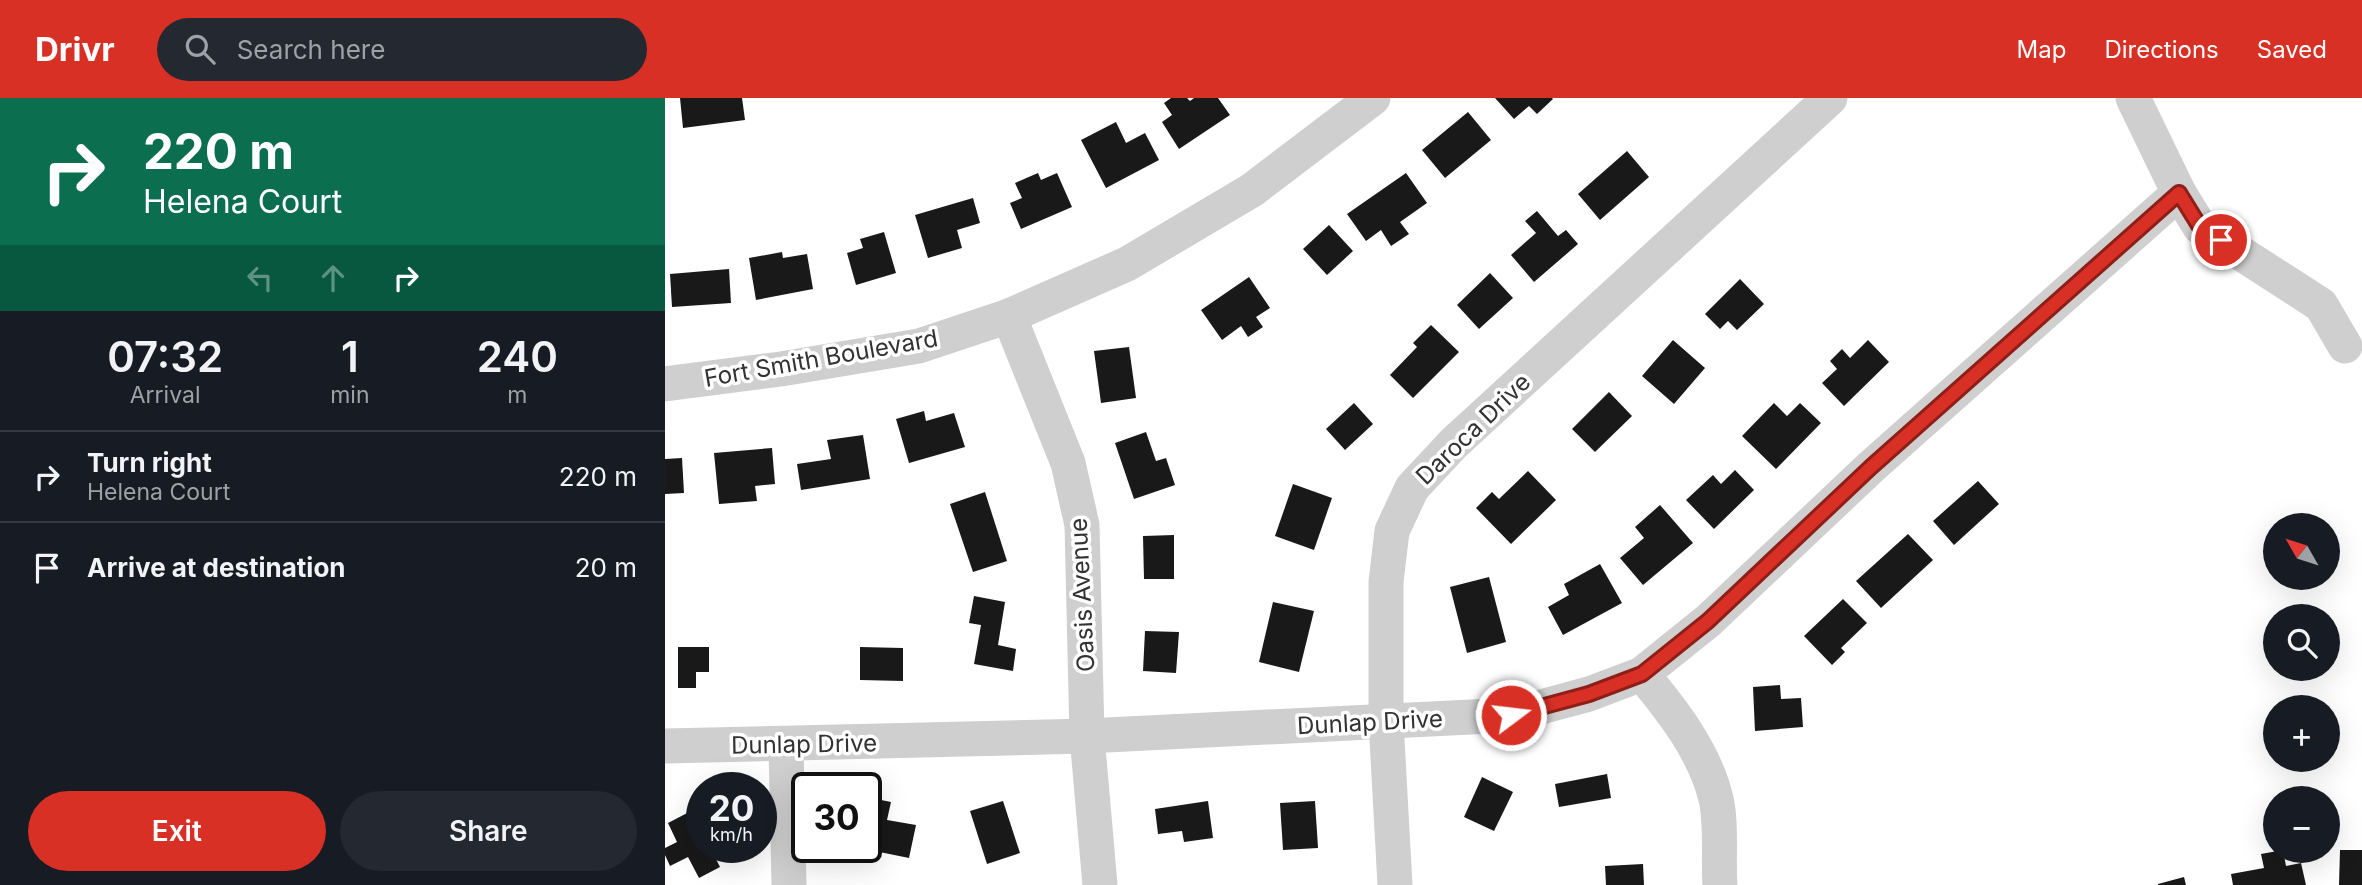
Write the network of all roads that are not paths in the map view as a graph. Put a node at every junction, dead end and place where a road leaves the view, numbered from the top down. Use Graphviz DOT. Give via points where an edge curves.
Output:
graph roads {
  1 [pos="1373,98"];
  2 [pos="1830,98"];
  3 [pos="2133,98"];
  4 [pos="2179,193"];
  5 [pos="1009,316"];
  6 [pos="2345,346"];
  7 [pos="665,384"];
  8 [pos="1642,674"];
  9 [pos="1385,721"];
  10 [pos="1087,736"];
  11 [pos="786,745"];
  12 [pos="665,746"];
  13 [pos="789,885"];
  14 [pos="1100,885"];
  15 [pos="1395,885"];
  16 [pos="1720,885"];
  1 -- 5 [label="street, Fort Smith Boulevard" via="1252,190 1127,264"];
  2 -- 9 [label="street, Daroca Drive" via="1454,443 1412,488 1392,531 1386,582"];
  3 -- 4 [label="street"];
  4 -- 6 [label="street" via="2200,227 2321,304"];
  4 -- 8 [label="street, Dunlap Drive" via="1871,467 1708,621"];
  5 -- 7 [label="street, Fort Smith Boulevard" via="919,346"];
  5 -- 10 [label="street, Oasis Avenue" via="1068,463 1082,525"];
  8 -- 9 [label="street, Dunlap Drive" via="1511,715"];
  8 -- 16 [label="street" via="1692,742 1716,799"];
  9 -- 10 [label="street, Dunlap Drive"];
  9 -- 15 [label="street, Daroca Drive"];
  10 -- 11 [label="street, Dunlap Drive"];
  10 -- 14 [label="street, Oasis Avenue"];
  11 -- 12 [label="street, Dunlap Drive"];
  11 -- 13 [label="street"];
}
